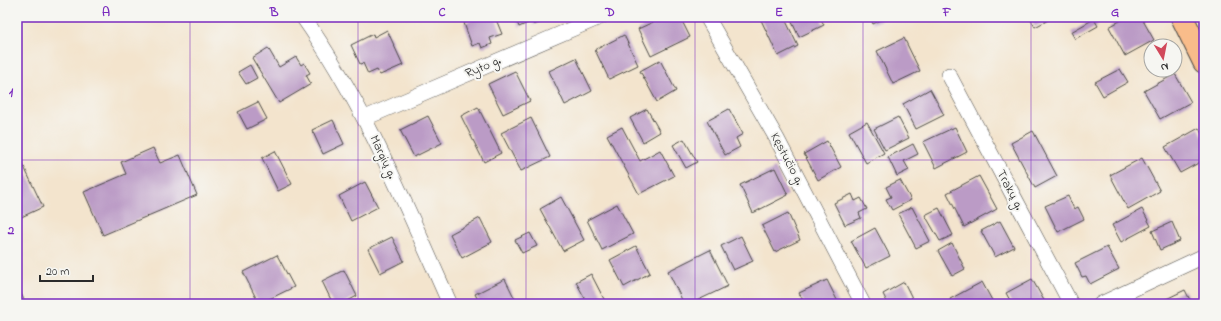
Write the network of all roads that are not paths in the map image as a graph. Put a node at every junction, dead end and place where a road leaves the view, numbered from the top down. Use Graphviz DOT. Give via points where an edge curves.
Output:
graph roads {
  1 [pos="303,17"];
  2 [pos="600,17"];
  3 [pos="707,17"];
  4 [pos="1182,17"];
  5 [pos="1204,62"];
  6 [pos="949,75"];
  7 [pos="365,118"];
  8 [pos="1204,256"];
  9 [pos="450,304"];
  10 [pos="863,304"];
  11 [pos="1070,304"];
  12 [pos="1101,304"];
  1 -- 7 [label="street, Margių g." via="318,37"];
  2 -- 7 [label="street, Ryto g."];
  3 -- 10 [label="street, Kęstučio g." via="777,139"];
  4 -- 5 [label="highway"];
  6 -- 11 [label="street, Trakų g."];
  7 -- 9 [label="street, Margių g."];
  8 -- 12 [label="street"];
}
